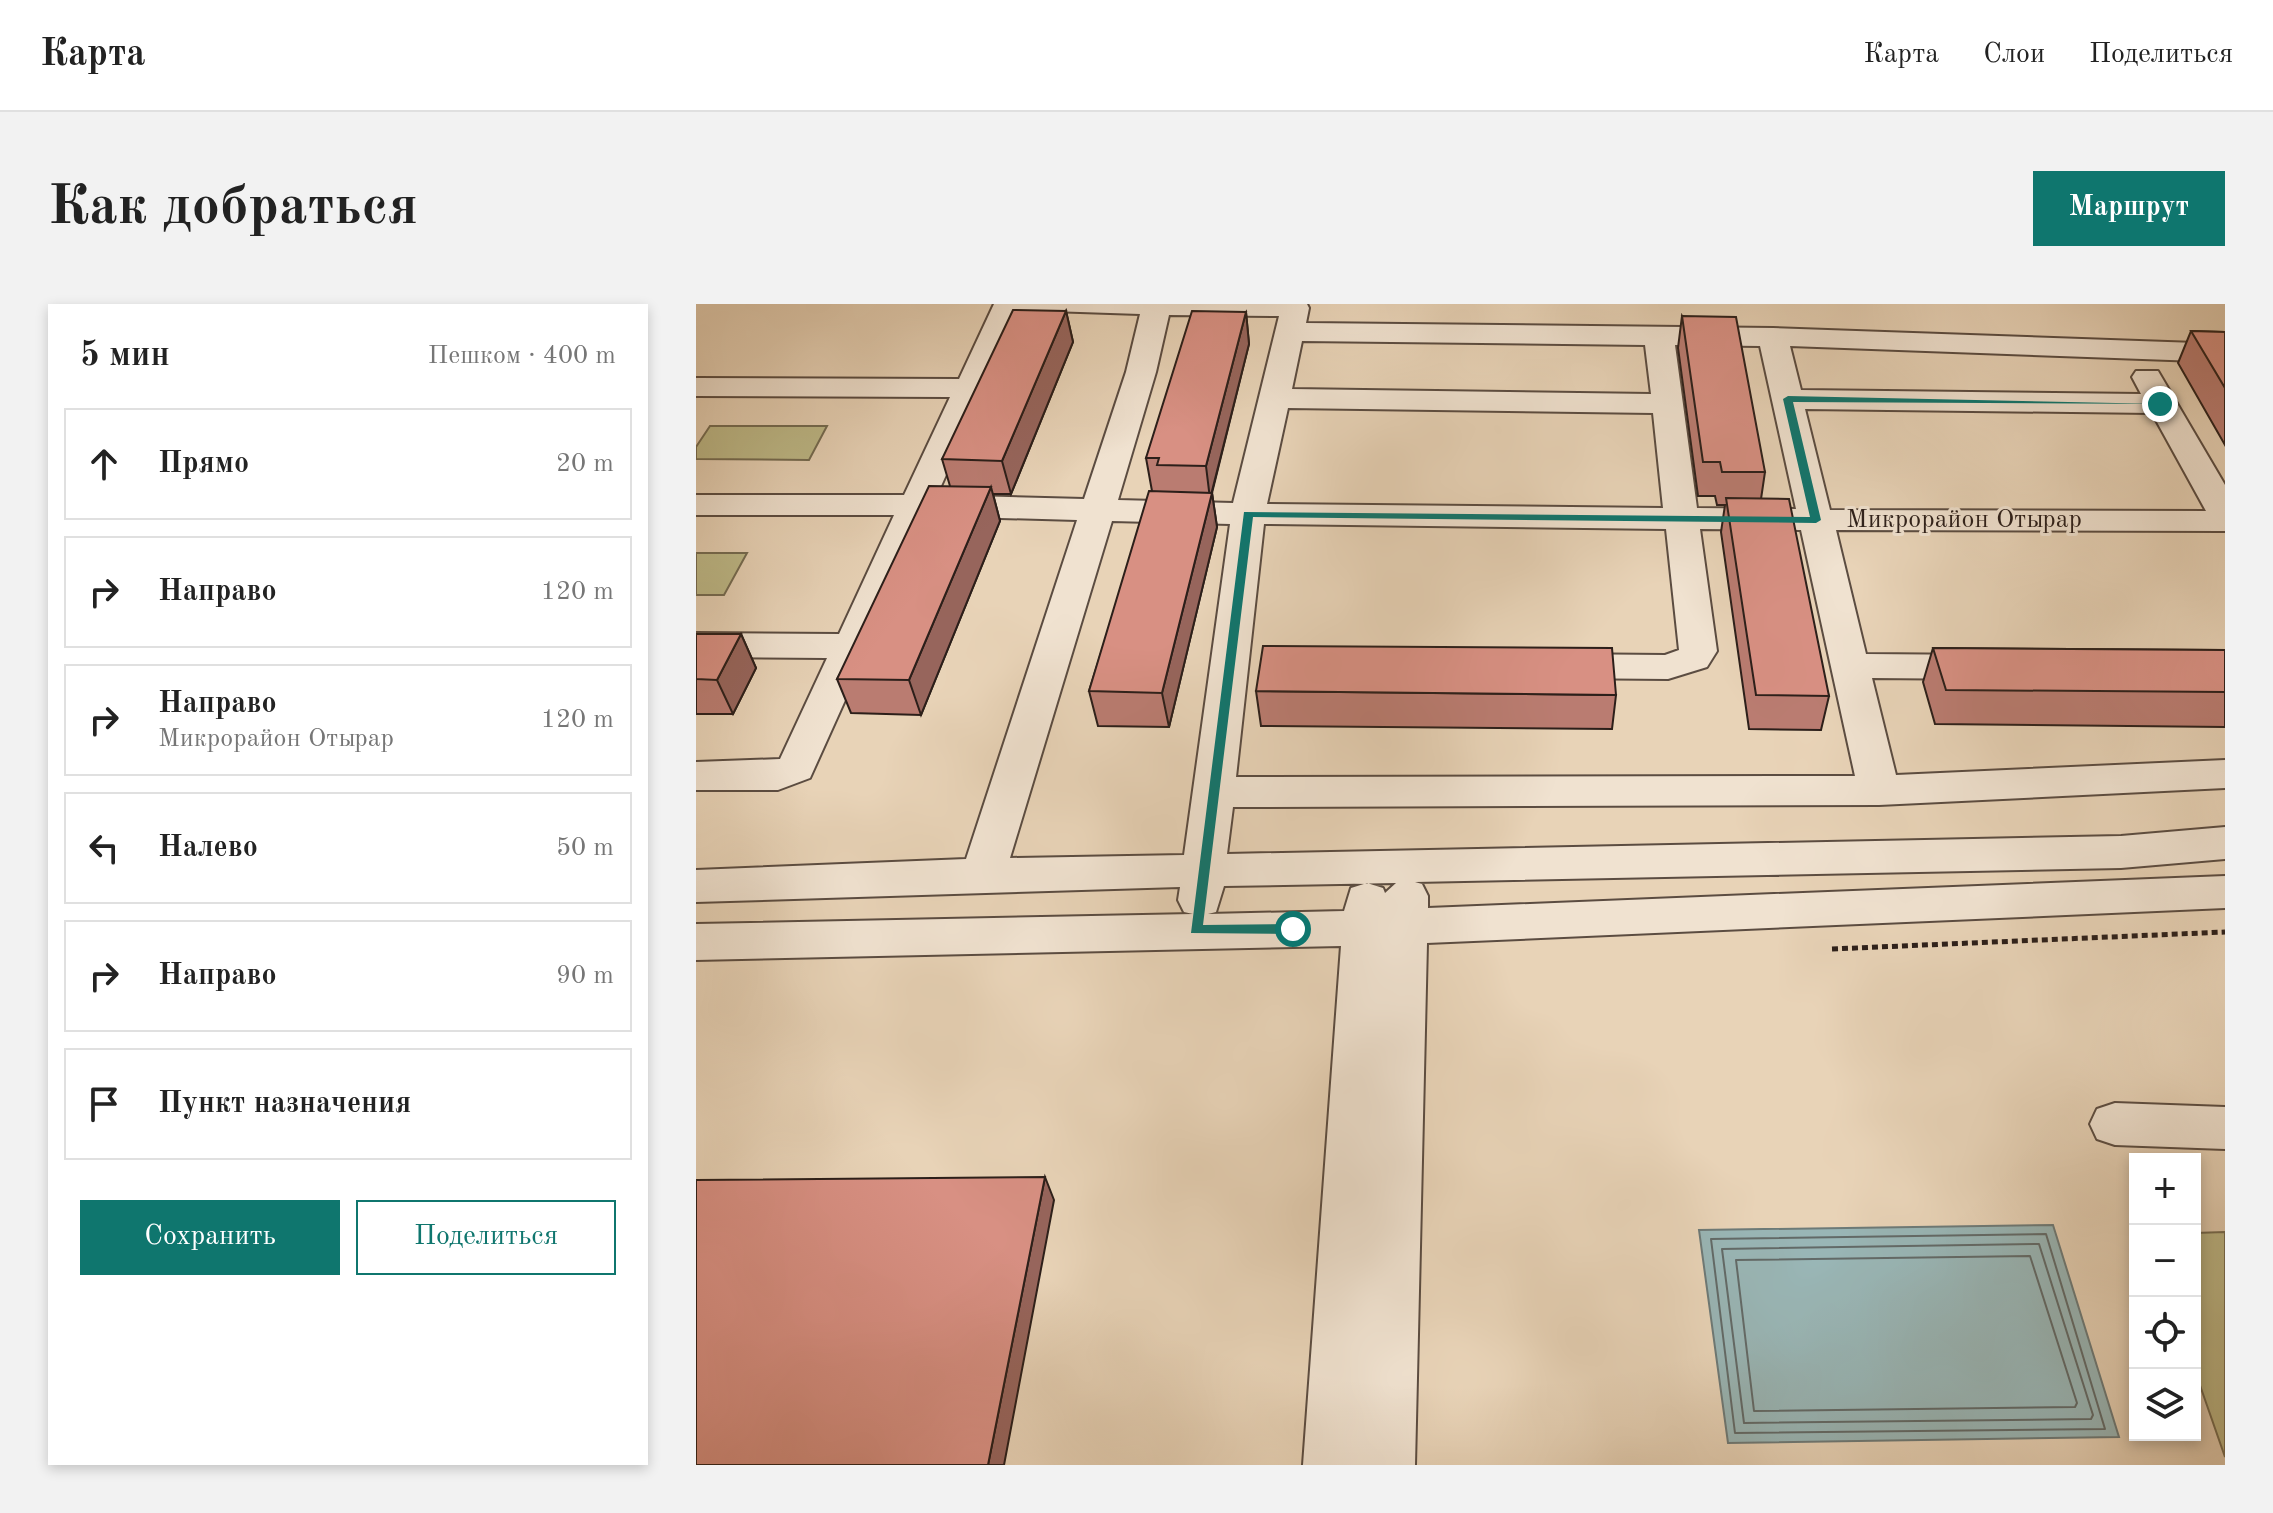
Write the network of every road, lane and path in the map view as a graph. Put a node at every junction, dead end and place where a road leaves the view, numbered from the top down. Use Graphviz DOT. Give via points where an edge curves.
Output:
graph roads {
  1 [pos="1008,304"];
  2 [pos="1029,304"];
  3 [pos="1157,305"];
  4 [pos="1290,332"];
  5 [pos="1659,336"];
  6 [pos="1773,337"];
  7 [pos="2134,350"];
  8 [pos="2225,353"];
  9 [pos="696,387"];
  10 [pos="969,388"];
  11 [pos="1275,398"];
  12 [pos="1788,399"];
  13 [pos="1667,404"];
  14 [pos="2160,404"];
  15 [pos="696,505"];
  16 [pos="914,505"];
  17 [pos="1099,507"];
  18 [pos="1248,514"];
  19 [pos="2225,514"];
  20 [pos="1680,517"];
  21 [pos="1816,520"];
  22 [pos="2225,521"];
  23 [pos="696,645"];
  24 [pos="851,646"];
  25 [pos="1517,666"];
  26 [pos="1850,666"];
  27 [pos="2022,668"];
  28 [pos="2225,774"];
  29 [pos="696,776"];
  30 [pos="1879,790"];
  31 [pos="1215,792"];
  32 [pos="2225,843"];
  33 [pos="1387,868"];
  34 [pos="1204,873"];
  35 [pos="983,875"];
  36 [pos="696,886"];
  37 [pos="2225,892"];
  38 [pos="1386,926"];
  39 [pos="1196,930"];
  40 [pos="696,942"];
  41 [pos="2115,1124"];
  42 [pos="2225,1128"];
  43 [pos="1333,1465"];
  44 [pos="1385,1465"];
  1 -- 10 [label="street"];
  2 -- 3 [label="street"];
  3 -- 4 [label="street" via="1295,308"];
  3 -- 17 [label="street"];
  4 -- 5 [label="street"];
  4 -- 11 [label="street"];
  5 -- 6 [label="street"];
  5 -- 13 [label="street"];
  6 -- 7 [label="street"];
  6 -- 12 [label="street"];
  7 -- 8 [label="street"];
  7 -- 14 [label="street"];
  9 -- 10 [label="street"];
  10 -- 16 [label="street"];
  11 -- 13 [label="street"];
  11 -- 18 [label="street"];
  12 -- 14 [label="street"];
  12 -- 21 [label="street"];
  13 -- 20 [label="street"];
  14 -- 19 [label="street"];
  15 -- 16 [label="street, Микрорайон Отырар"];
  16 -- 17 [label="street, Микрорайон Отырар"];
  16 -- 24 [label="street"];
  17 -- 18 [label="street, Микрорайон Отырар"];
  17 -- 35 [label="street"];
  18 -- 20 [label="street, Микрорайон Отырар"];
  18 -- 31 [label="street" via="1246,665"];
  20 -- 21 [label="street, Микрорайон Отырар"];
  20 -- 25 [label="street" via="1698,651 1694,658 1668,667"];
  21 -- 22 [label="street, Микрорайон Отырар"];
  21 -- 26 [label="street"];
  23 -- 24 [label="street"];
  24 -- 29 [label="street" via="796,768 778,776"];
  26 -- 27 [label="street"];
  26 -- 30 [label="street"];
  28 -- 30 [label="street"];
  30 -- 31 [label="street"];
  31 -- 34 [label="street"];
  32 -- 33 [label="street" via="2121,852"];
  33 -- 34 [label="street"];
  33 -- 38 [label="street"];
  34 -- 35 [label="street"];
  34 -- 39 [label="street"];
  35 -- 36 [label="street"];
  37 -- 38 [label="street"];
  38 -- 39 [label="street"];
  38 -- 43 [label="street"];
  38 -- 44 [label="street"];
  39 -- 40 [label="street"];
  41 -- 42 [label="street"];
}
